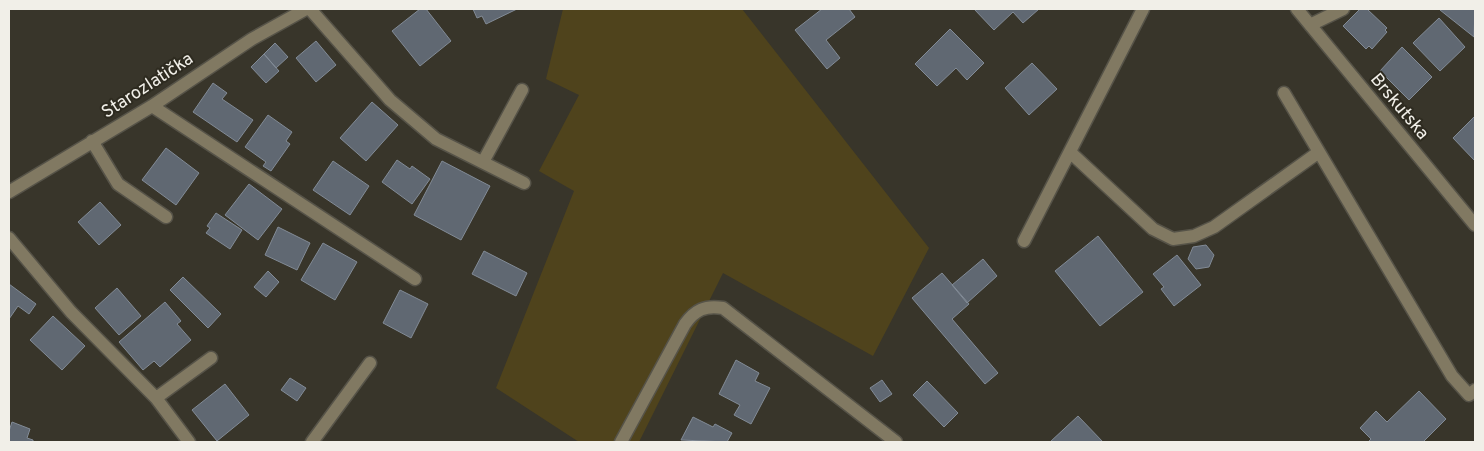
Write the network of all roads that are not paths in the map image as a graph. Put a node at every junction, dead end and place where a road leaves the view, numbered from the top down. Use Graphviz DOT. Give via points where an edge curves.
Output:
graph roads {
  1 [pos="306,9"];
  2 [pos="310,9"];
  3 [pos="1143,9"];
  4 [pos="1297,9"];
  5 [pos="1343,9"];
  6 [pos="1310,25"];
  7 [pos="522,90"];
  8 [pos="1284,93"];
  9 [pos="152,106"];
  10 [pos="92,141"];
  11 [pos="1319,152"];
  12 [pos="1071,153"];
  13 [pos="483,162"];
  14 [pos="524,183"];
  15 [pos="9,192"];
  16 [pos="166,218"];
  17 [pos="1475,225"];
  18 [pos="9,238"];
  19 [pos="1024,241"];
  20 [pos="414,279"];
  21 [pos="211,358"];
  22 [pos="370,363"];
  23 [pos="1475,390"];
  24 [pos="156,398"];
  25 [pos="189,442"];
  26 [pos="312,442"];
  27 [pos="621,442"];
  28 [pos="896,442"];
  1 -- 9 [label="street, Starozlatička" via="210,66"];
  2 -- 13 [label="street" via="390,100 436,139"];
  3 -- 12 [label="street"];
  4 -- 6 [label="street, Brskutska"];
  5 -- 6 [label="street"];
  6 -- 17 [label="street, Brskutska"];
  7 -- 13 [label="street"];
  8 -- 11 [label="street"];
  9 -- 10 [label="street, Starozlatička"];
  9 -- 20 [label="street"];
  10 -- 15 [label="street, Starozlatička"];
  10 -- 16 [label="street" via="118,184"];
  11 -- 12 [label="street" via="1214,227 1194,236 1173,239 1153,228"];
  11 -- 23 [label="street" via="1452,376 1469,395"];
  12 -- 19 [label="street"];
  13 -- 14 [label="street"];
  18 -- 24 [label="street" via="71,312"];
  21 -- 24 [label="street"];
  22 -- 26 [label="street"];
  24 -- 25 [label="street"];
  27 -- 28 [label="street" via="684,324 693,313 715,306 723,308"];
}
